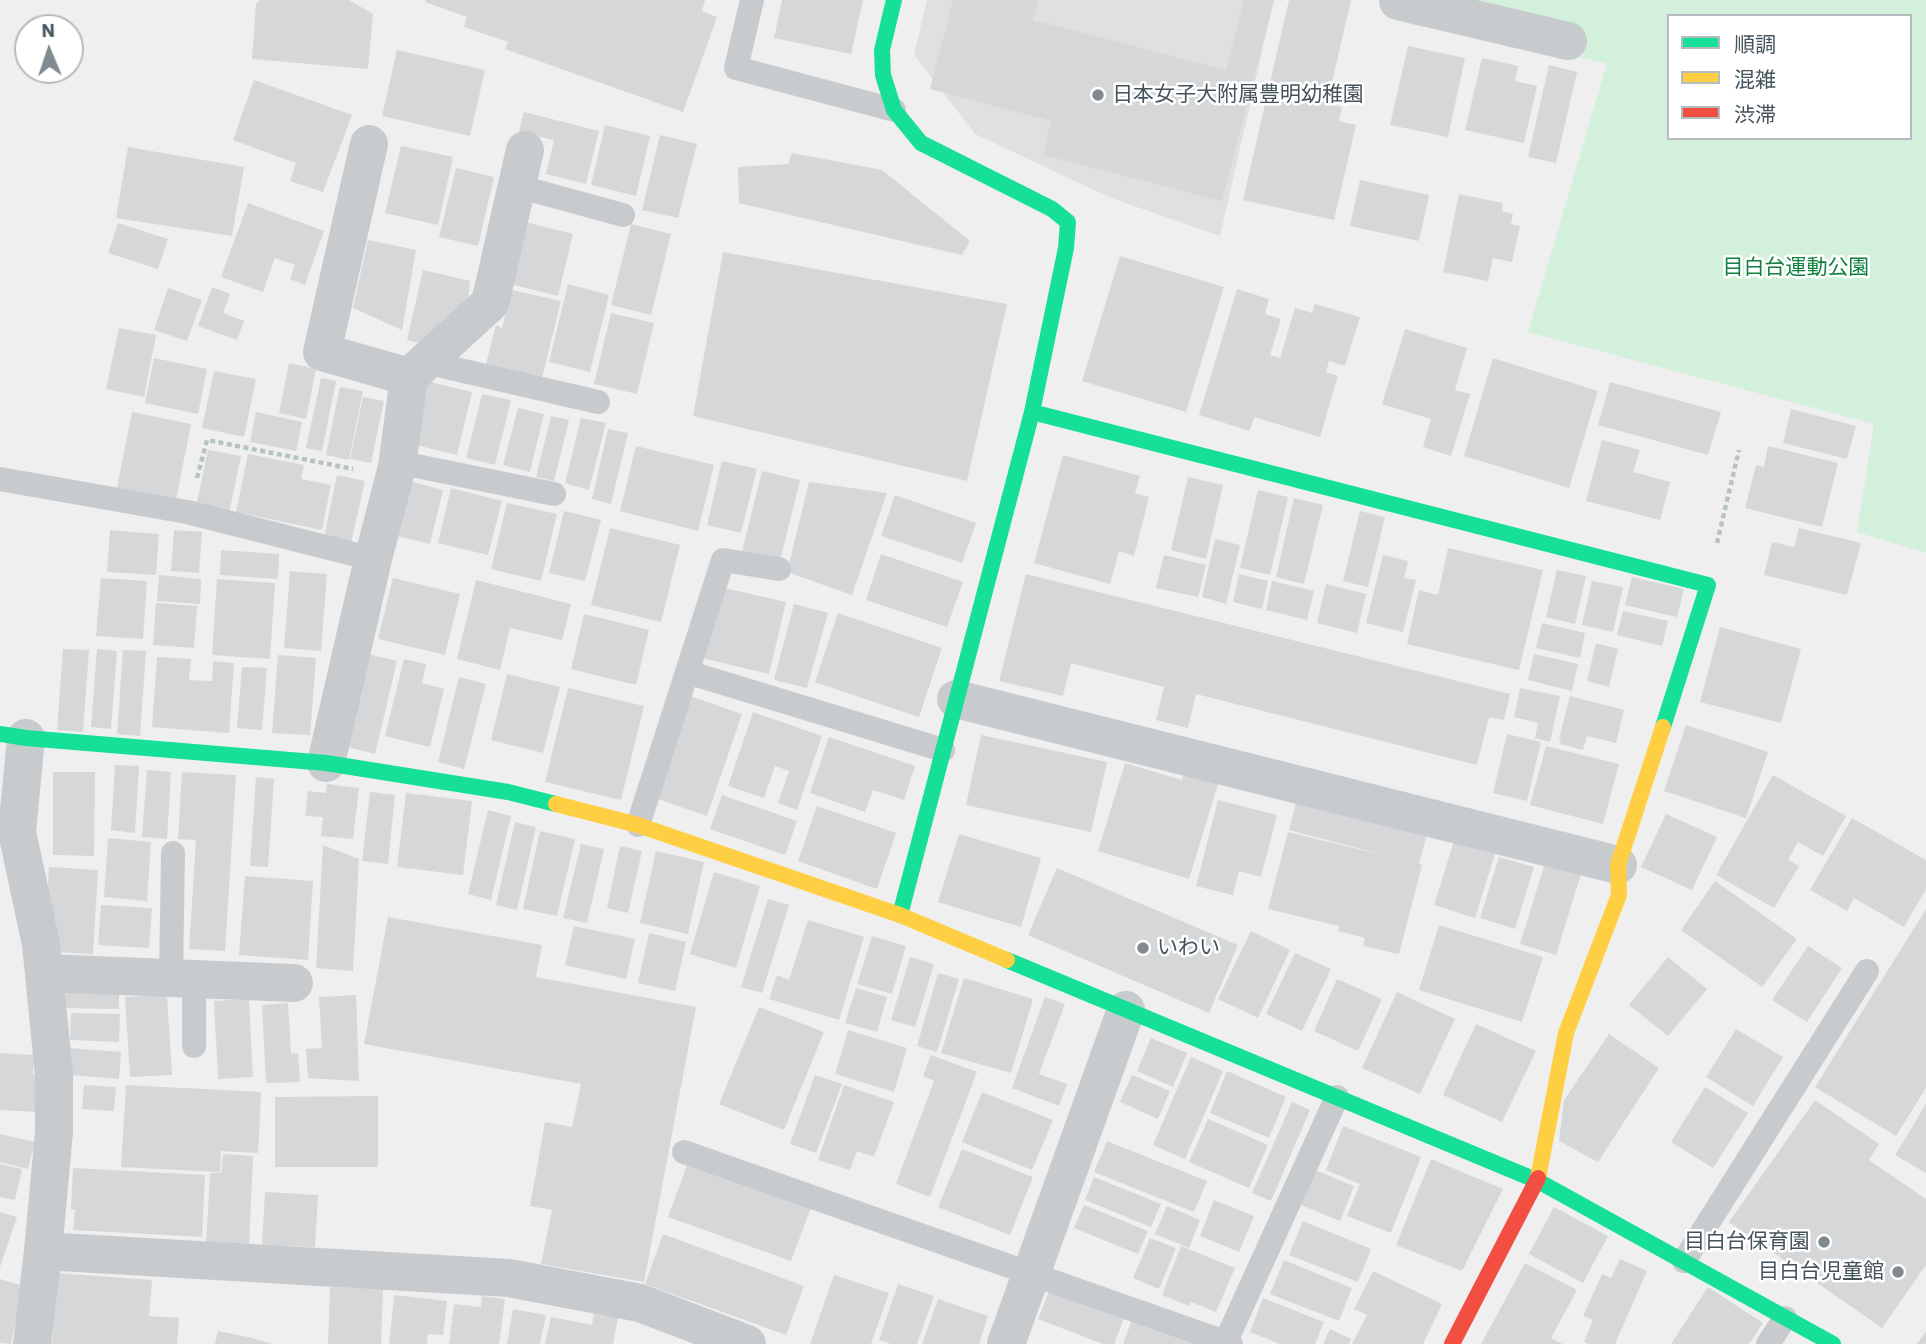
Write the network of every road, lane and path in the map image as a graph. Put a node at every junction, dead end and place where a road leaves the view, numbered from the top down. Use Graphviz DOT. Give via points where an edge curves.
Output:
graph roads {
  1 [pos="751,0"];
  2 [pos="894,0"];
  3 [pos="1399,0"];
  4 [pos="1568,41"];
  5 [pos="894,110"];
  6 [pos="369,144"];
  7 [pos="525,150"];
  8 [pos="517,186"];
  9 [pos="623,215"];
  10 [pos="417,370"];
  11 [pos="598,402"];
  12 [pos="1032,412"];
  13 [pos="1739,450"];
  14 [pos="396,469"];
  15 [pos="0,479"];
  16 [pos="554,494"];
  17 [pos="187,512"];
  18 [pos="373,559"];
  19 [pos="779,569"];
  20 [pos="1708,585"];
  21 [pos="687,672"];
  22 [pos="956,699"];
  23 [pos="13,736"];
  24 [pos="943,750"];
  25 [pos="326,763"];
  26 [pos="638,825"];
  27 [pos="173,853"];
  28 [pos="1618,865"];
  29 [pos="900,915"];
  30 [pos="1867,971"];
  31 [pos="44,974"];
  32 [pos="183,979"];
  33 [pos="294,983"];
  34 [pos="1126,1010"];
  35 [pos="194,1046"];
  36 [pos="1337,1097"];
  37 [pos="684,1152"];
  38 [pos="1538,1181"];
  39 [pos="43,1251"];
  40 [pos="1684,1261"];
  41 [pos="1031,1273"];
  42 [pos="1785,1318"];
  43 [pos="1228,1343"];
  44 [pos="32,1344"];
  45 [pos="747,1344"];
  46 [pos="1006,1344"];
  47 [pos="1452,1344"];
  48 [pos="1768,1344"];
  49 [pos="1833,1344"];
  1 -- 5 [label="lane" via="736,68"];
  2 -- 5 [label="street" via="882,50 883,75"];
  3 -- 4 [label="street"];
  5 -- 12 [label="street" via="921,143 1052,209 1068,222"];
  6 -- 10 [label="street" via="322,352"];
  7 -- 8 [label="street"];
  8 -- 9 [label="lane"];
  8 -- 10 [label="street" via="490,303"];
  10 -- 11 [label="lane"];
  10 -- 14 [label="street"];
  12 -- 20 [label="street"];
  12 -- 22 [label="street"];
  13 -- 20 [label="path"];
  14 -- 16 [label="lane"];
  14 -- 17 [label="path" via="207,440"];
  14 -- 18 [label="street"];
  15 -- 17 [label="lane"];
  17 -- 18 [label="lane"];
  18 -- 25 [label="street"];
  19 -- 21 [label="lane" via="723,560"];
  20 -- 28 [label="street"];
  21 -- 24 [label="lane"];
  21 -- 26 [label="lane"];
  22 -- 24 [label="street"];
  22 -- 28 [label="street"];
  23 -- 25 [label="street"];
  23 -- 31 [label="street" via="17,832"];
  24 -- 29 [label="street"];
  25 -- 26 [label="street" via="508,792"];
  26 -- 29 [label="street"];
  27 -- 32 [label="lane"];
  28 -- 38 [label="street" via="1619,895 1566,1033"];
  29 -- 34 [label="street"];
  30 -- 40 [label="lane"];
  31 -- 32 [label="street"];
  31 -- 39 [label="street" via="54,1074 54,1132"];
  32 -- 33 [label="street"];
  32 -- 35 [label="lane"];
  34 -- 36 [label="street"];
  34 -- 41 [label="street"];
  36 -- 38 [label="street"];
  36 -- 43 [label="lane"];
  37 -- 41 [label="lane"];
  38 -- 40 [label="street"];
  38 -- 47 [label="street"];
  39 -- 44 [label="street"];
  39 -- 45 [label="street" via="509,1278 640,1303"];
  40 -- 42 [label="street"];
  41 -- 43 [label="lane"];
  41 -- 46 [label="street"];
  42 -- 48 [label="lane"];
  42 -- 49 [label="street"];
}
